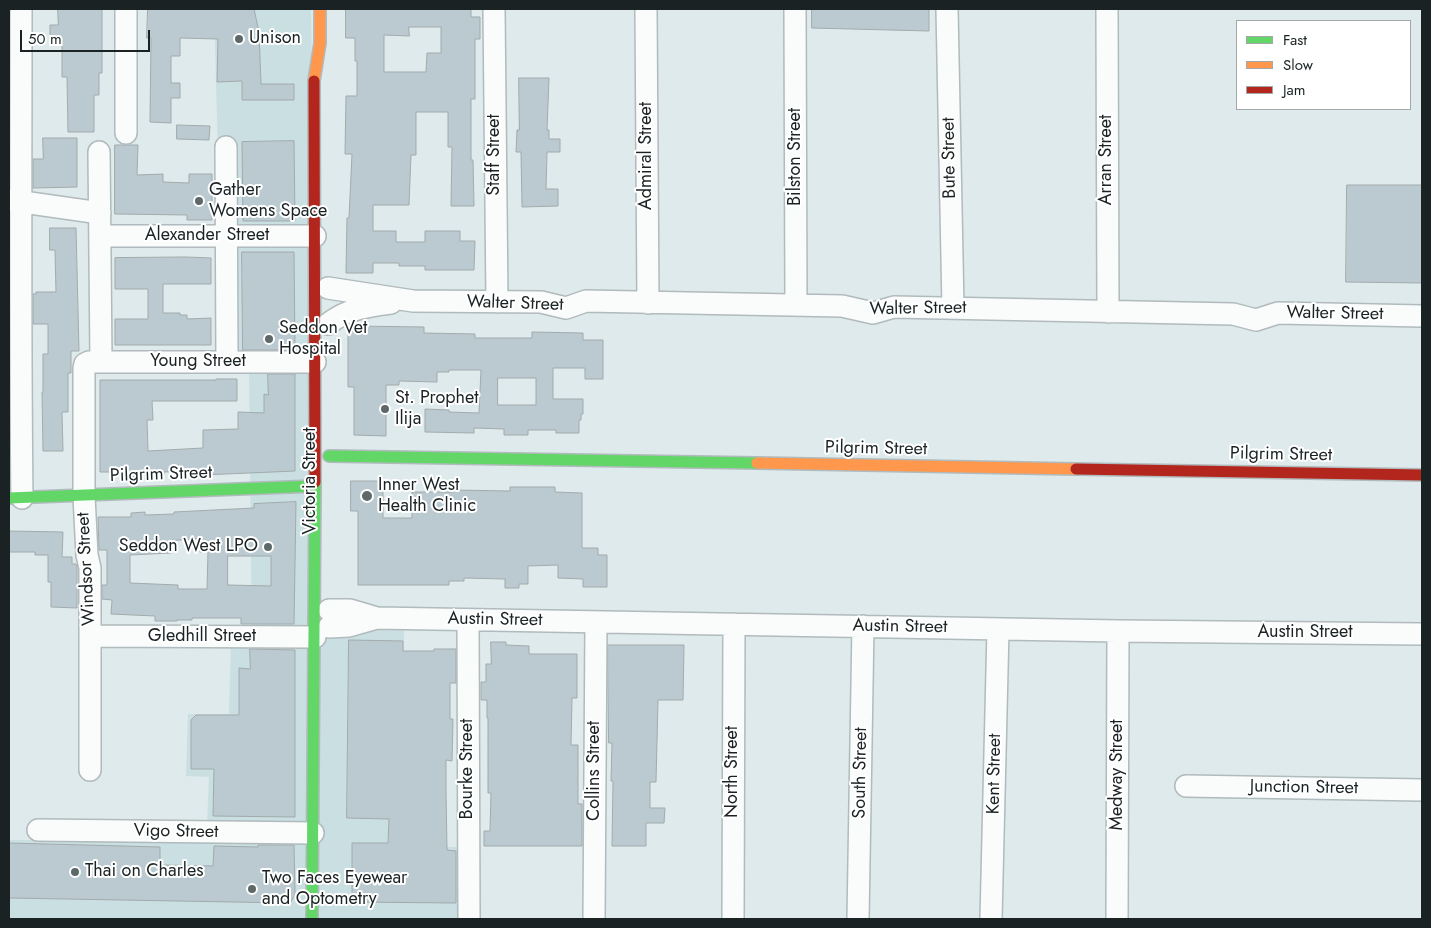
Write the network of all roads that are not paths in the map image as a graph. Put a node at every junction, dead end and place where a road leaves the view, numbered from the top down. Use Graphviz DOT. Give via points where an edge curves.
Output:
graph roads {
  1 [pos="21,9"];
  2 [pos="126,9"];
  3 [pos="320,9"];
  4 [pos="494,9"];
  5 [pos="646,9"];
  6 [pos="795,9"];
  7 [pos="947,9"];
  8 [pos="1107,9"];
  9 [pos="320,43"];
  10 [pos="327,77"];
  11 [pos="126,133"];
  12 [pos="226,147"];
  13 [pos="99,152"];
  14 [pos="15,201"];
  15 [pos="100,213"];
  16 [pos="100,236"];
  17 [pos="226,236"];
  18 [pos="315,236"];
  19 [pos="413,301"];
  20 [pos="326,302"];
  21 [pos="497,302"];
  22 [pos="648,303"];
  23 [pos="796,304"];
  24 [pos="953,308"];
  25 [pos="1108,312"];
  26 [pos="1422,316"];
  27 [pos="14,339"];
  28 [pos="227,362"];
  29 [pos="315,362"];
  30 [pos="93,365"];
  31 [pos="329,456"];
  32 [pos="1422,475"];
  33 [pos="315,486"];
  34 [pos="84,496"];
  35 [pos="16,498"];
  36 [pos="468,620"];
  37 [pos="324,621"];
  38 [pos="596,622"];
  39 [pos="734,624"];
  40 [pos="863,626"];
  41 [pos="998,629"];
  42 [pos="1118,632"];
  43 [pos="1422,634"];
  44 [pos="90,636"];
  45 [pos="90,770"];
  46 [pos="1186,786"];
  47 [pos="1422,790"];
  48 [pos="38,830"];
  49 [pos="320,833"];
  50 [pos="312,919"];
  51 [pos="468,919"];
  52 [pos="594,919"];
  53 [pos="733,919"];
  54 [pos="858,919"];
  55 [pos="991,919"];
  56 [pos="1117,919"];
  1 -- 14 [label="street"];
  2 -- 11 [label="street"];
  3 -- 9 [label="street, Victoria Street"];
  4 -- 21 [label="street, Staff Street"];
  5 -- 22 [label="street, Admiral Street"];
  6 -- 23 [label="street, Bilston Street"];
  7 -- 24 [label="street, Bute Street"];
  8 -- 25 [label="street, Arran Street"];
  9 -- 10 [label="street, Victoria Street"];
  9 -- 18 [label="street, Victoria Street" via="314,77"];
  12 -- 17 [label="street"];
  13 -- 15 [label="street, Windsor Street"];
  14 -- 15 [label="street"];
  14 -- 27 [label="street"];
  15 -- 16 [label="street, Windsor Street"];
  16 -- 17 [label="street, Alexander Street"];
  16 -- 30 [label="street, Windsor Street"];
  17 -- 18 [label="street, Alexander Street"];
  17 -- 28 [label="street"];
  18 -- 20 [label="street, Victoria Street"];
  19 -- 20 [label="street, Walter Street"];
  19 -- 20 [label="street, Walter Street" via="342,314"];
  19 -- 21 [label="street, Walter Street"];
  20 -- 29 [label="street, Victoria Street"];
  21 -- 22 [label="street, Walter Street" via="541,302 566,308 586,301"];
  22 -- 23 [label="street, Walter Street"];
  23 -- 24 [label="street, Walter Street" via="842,306 873,313 894,306"];
  24 -- 25 [label="street, Walter Street"];
  25 -- 26 [label="street, Walter Street" via="1233,314 1256,320 1278,313"];
  27 -- 35 [label="street"];
  28 -- 29 [label="street, Young Street"];
  28 -- 30 [label="street, Young Street"];
  29 -- 33 [label="street, Victoria Street"];
  30 -- 34 [label="street, Windsor Street"];
  31 -- 32 [label="street, Pilgrim Street"];
  33 -- 34 [label="street, Pilgrim Street"];
  33 -- 37 [label="street, Victoria Street"];
  34 -- 35 [label="street, Pilgrim Street"];
  34 -- 44 [label="street, Windsor Street" via="90,568"];
  36 -- 37 [label="street, Austin Street" via="377,618 348,610"];
  36 -- 38 [label="street, Austin Street"];
  36 -- 51 [label="street, Bourke Street"];
  37 -- 44 [label="street, Gledhill Street"];
  37 -- 49 [label="street, Victoria Street"];
  38 -- 39 [label="street, Austin Street"];
  38 -- 52 [label="street, Collins Street"];
  39 -- 40 [label="street, Austin Street"];
  39 -- 53 [label="street, North Street"];
  40 -- 41 [label="street, Austin Street"];
  40 -- 54 [label="street, South Street"];
  41 -- 42 [label="street, Austin Street"];
  41 -- 55 [label="street, Kent Street"];
  42 -- 43 [label="street, Austin Street"];
  42 -- 56 [label="street, Medway Street"];
  44 -- 45 [label="street, Windsor Street"];
  46 -- 47 [label="street, Junction Street"];
  48 -- 49 [label="street, Vigo Street"];
  49 -- 50 [label="street, Victoria Street"];
}
